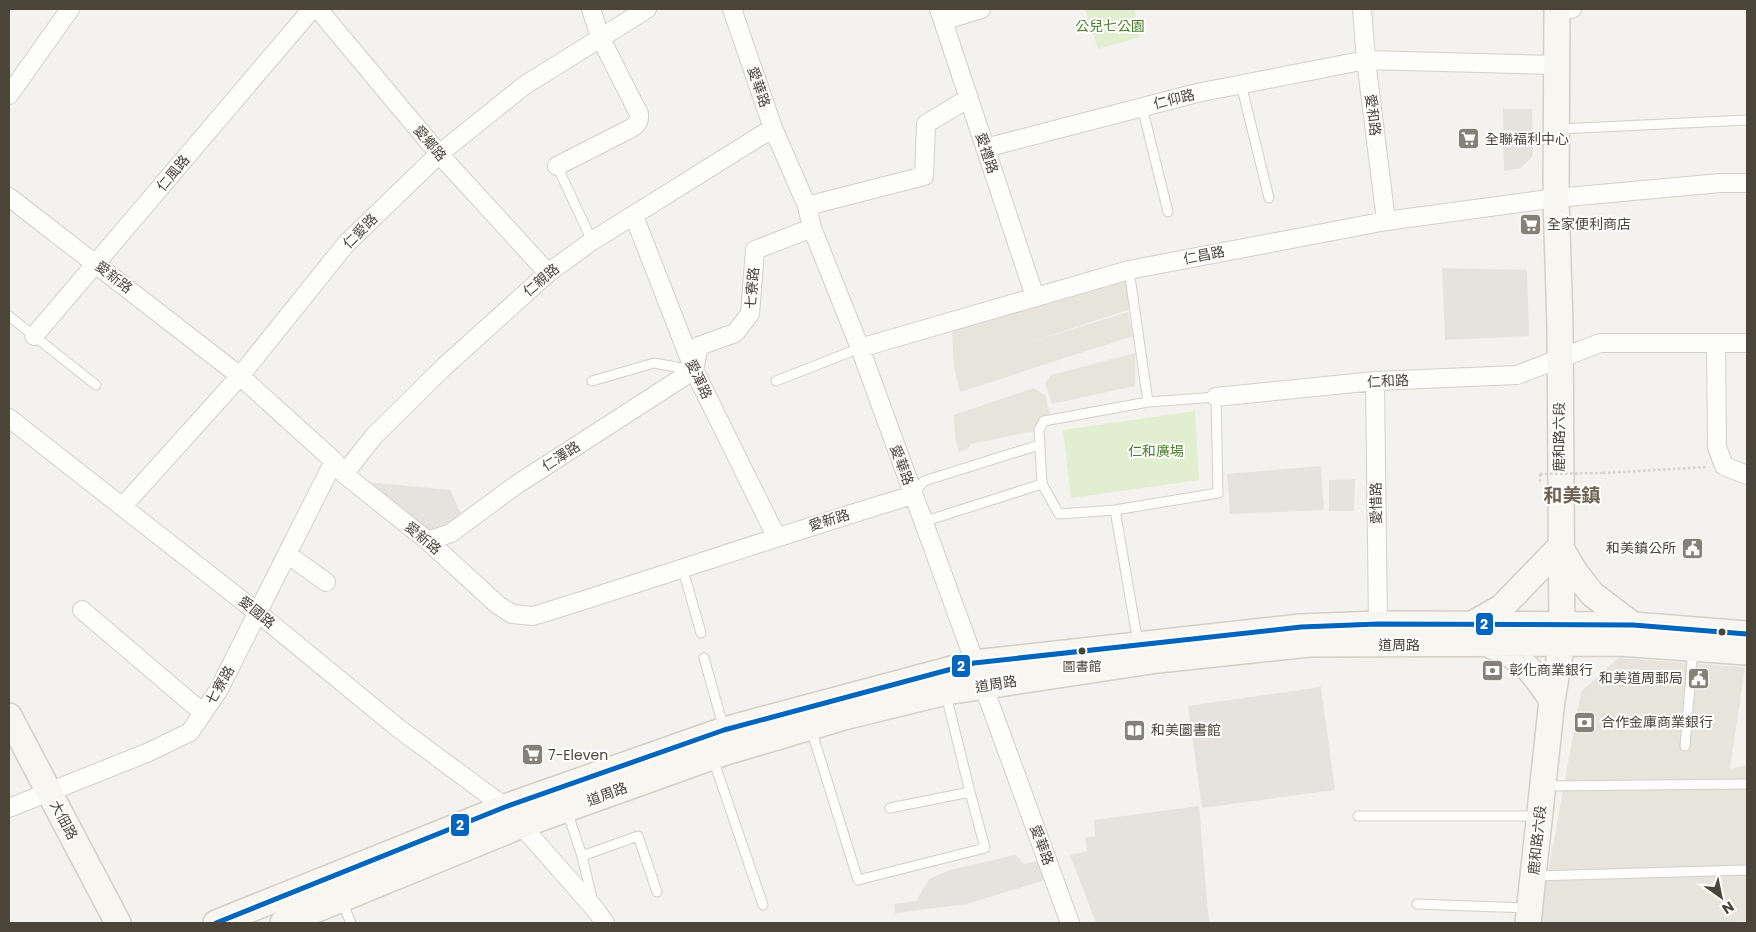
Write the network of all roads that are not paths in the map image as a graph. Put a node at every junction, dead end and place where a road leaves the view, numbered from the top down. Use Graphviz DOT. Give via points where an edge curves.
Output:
graph roads {
  1 [pos="70,9"];
  2 [pos="312,9"];
  3 [pos="318,9"];
  4 [pos="591,9"];
  5 [pos="647,9"];
  6 [pos="732,9"];
  7 [pos="981,9"];
  8 [pos="1362,9"];
  9 [pos="1562,9"];
  10 [pos="941,15"];
  11 [pos="600,37"];
  12 [pos="1366,60"];
  13 [pos="1556,65"];
  14 [pos="1241,84"];
  15 [pos="9,95"];
  16 [pos="968,98"];
  17 [pos="1142,107"];
  18 [pos="1747,120"];
  19 [pos="773,128"];
  20 [pos="1556,129"];
  21 [pos="985,148"];
  22 [pos="439,154"];
  23 [pos="557,166"];
  24 [pos="1747,183"];
  25 [pos="9,197"];
  26 [pos="1269,198"];
  27 [pos="1556,198"];
  28 [pos="807,206"];
  29 [pos="1168,212"];
  30 [pos="634,216"];
  31 [pos="1386,221"];
  32 [pos="812,228"];
  33 [pos="592,241"];
  34 [pos="96,262"];
  35 [pos="1129,270"];
  36 [pos="548,273"];
  37 [pos="1035,297"];
  38 [pos="9,316"];
  39 [pos="34,336"];
  40 [pos="1747,343"];
  41 [pos="1716,344"];
  42 [pos="860,348"];
  43 [pos="1559,360"];
  44 [pos="694,370"];
  45 [pos="240,376"];
  46 [pos="592,381"];
  47 [pos="776,381"];
  48 [pos="1375,381"];
  49 [pos="96,385"];
  50 [pos="1216,397"];
  51 [pos="1148,402"];
  52 [pos="9,418"];
  53 [pos="1039,445"];
  54 [pos="339,468"];
  55 [pos="1747,475"];
  56 [pos="1042,484"];
  57 [pos="913,495"];
  58 [pos="123,506"];
  59 [pos="1115,510"];
  60 [pos="776,536"];
  61 [pos="428,541"];
  62 [pos="1560,547"];
  63 [pos="287,554"];
  64 [pos="683,570"];
  65 [pos="326,582"];
  66 [pos="82,610"];
  67 [pos="258,613"];
  68 [pos="1378,624"];
  69 [pos="1473,624"];
  70 [pos="1633,625"];
  71 [pos="701,633"];
  72 [pos="1562,634"];
  73 [pos="1747,634"];
  74 [pos="1138,644"];
  75 [pos="1490,645"];
  76 [pos="1694,647"];
  77 [pos="1747,652"];
  78 [pos="704,658"];
  79 [pos="978,674"];
  80 [pos="946,692"];
  81 [pos="1552,700"];
  82 [pos="203,713"];
  83 [pos="9,716"];
  84 [pos="810,727"];
  85 [pos="724,730"];
  86 [pos="1685,746"];
  87 [pos="712,756"];
  88 [pos="1747,784"];
  89 [pos="1543,786"];
  90 [pos="49,791"];
  91 [pos="970,792"];
  92 [pos="505,807"];
  93 [pos="9,808"];
  94 [pos="890,808"];
  95 [pos="566,809"];
  96 [pos="1358,816"];
  97 [pos="1539,816"];
  98 [pos="522,825"];
  99 [pos="582,856"];
  100 [pos="1747,870"];
  101 [pos="1533,876"];
  102 [pos="656,892"];
  103 [pos="341,899"];
  104 [pos="1417,904"];
  105 [pos="763,906"];
  106 [pos="595,909"];
  107 [pos="1528,916"];
  108 [pos="118,923"];
  109 [pos="216,923"];
  110 [pos="283,923"];
  111 [pos="351,923"];
  112 [pos="605,923"];
  113 [pos="1070,923"];
  1 -- 15 [label="street"];
  2 -- 34 [label="street, 仁風路"];
  3 -- 22 [label="street, 愛鄉路"];
  4 -- 11 [label="street"];
  5 -- 11 [label="street, 仁愛路"];
  6 -- 19 [label="street, 愛華路"];
  7 -- 10 [label="street"];
  8 -- 12 [label="street, 愛和路"];
  9 -- 13 [label="main road, 鹿和路六段"];
  10 -- 16 [label="street, 愛禮路"];
  11 -- 22 [label="street, 仁愛路" via="525,85"];
  11 -- 23 [label="street" via="639,114 639,120 626,131"];
  12 -- 13 [label="street"];
  12 -- 14 [label="street, 仁仰路"];
  12 -- 31 [label="street, 愛和路"];
  13 -- 20 [label="main road, 鹿和路六段"];
  14 -- 17 [label="street, 仁仰路"];
  14 -- 26 [label="lane"];
  16 -- 21 [label="street, 愛禮路"];
  16 -- 28 [label="street" via="926,124 924,176"];
  17 -- 21 [label="street, 仁仰路"];
  17 -- 29 [label="lane"];
  18 -- 20 [label="lane"];
  19 -- 28 [label="street, 愛華路"];
  19 -- 30 [label="street, 仁親路"];
  20 -- 27 [label="main road, 鹿和路六段"];
  21 -- 37 [label="street, 愛禮路"];
  22 -- 36 [label="street, 愛鄉路"];
  22 -- 45 [label="street, 仁愛路" via="346,244"];
  23 -- 33 [label="lane"];
  24 -- 27 [label="street, 仁昌路"];
  25 -- 34 [label="street, 愛新路"];
  27 -- 31 [label="street, 仁昌路"];
  27 -- 43 [label="main road, 鹿和路六段"];
  28 -- 32 [label="street, 愛華路"];
  30 -- 33 [label="street, 仁親路"];
  30 -- 44 [label="street, 愛渾路"];
  31 -- 35 [label="street, 仁昌路"];
  32 -- 42 [label="street, 愛華路"];
  32 -- 44 [label="street, 七寮路" via="755,250 750,314 735,333 699,346"];
  33 -- 36 [label="street, 仁親路"];
  34 -- 39 [label="street, 仁風路"];
  34 -- 45 [label="street, 愛新路"];
  35 -- 37 [label="street, 仁昌路"];
  35 -- 51 [label="lane"];
  36 -- 54 [label="street, 仁親路"];
  37 -- 42 [label="street, 仁昌路"];
  38 -- 39 [label="lane"];
  39 -- 49 [label="lane"];
  40 -- 41 [label="street, 仁和路"];
  41 -- 43 [label="street, 仁和路" via="1600,343"];
  41 -- 55 [label="street" via="1717,447 1724,466"];
  42 -- 47 [label="lane"];
  42 -- 57 [label="street, 愛華路"];
  43 -- 48 [label="street, 仁和路" via="1517,375"];
  43 -- 62 [label="main road, 鹿和路六段"];
  44 -- 46 [label="lane" via="654,363"];
  44 -- 60 [label="street, 愛渾路"];
  44 -- 61 [label="street, 仁澤路" via="516,486 451,533"];
  45 -- 54 [label="street, 愛新路"];
  45 -- 58 [label="street, 仁愛路"];
  48 -- 50 [label="street, 仁和路"];
  48 -- 68 [label="street, 愛惜路"];
  50 -- 51 [label="lane"];
  50 -- 59 [label="lane" via="1218,493"];
  51 -- 53 [label="lane" via="1044,421 1039,430"];
  52 -- 58 [label="street, 愛國路"];
  53 -- 56 [label="lane"];
  53 -- 57 [label="lane" via="924,481"];
  54 -- 61 [label="street, 愛新路"];
  54 -- 63 [label="street, 七寮路"];
  56 -- 57 [label="lane" via="930,520"];
  56 -- 59 [label="lane" via="1059,514"];
  57 -- 60 [label="street, 愛新路"];
  57 -- 79 [label="street, 愛華路"];
  58 -- 67 [label="street, 愛國路"];
  59 -- 74 [label="lane"];
  60 -- 64 [label="street, 愛新路"];
  61 -- 64 [label="street, 愛新路" via="498,605 521,616 533,616"];
  62 -- 69 [label="main road" via="1502,607"];
  62 -- 70 [label="main road" via="1592,594"];
  62 -- 72 [label="main road, 鹿和路六段"];
  63 -- 65 [label="street"];
  63 -- 67 [label="street, 七寮路"];
  64 -- 71 [label="lane"];
  66 -- 82 [label="street"];
  67 -- 82 [label="street, 七寮路" via="218,691"];
  67 -- 92 [label="street, 愛國路" via="398,728"];
  68 -- 69 [label="main road, 道周路"];
  68 -- 74 [label="main road, 道周路" via="1301,627"];
  69 -- 72 [label="main road, 道周路"];
  70 -- 72 [label="main road, 道周路"];
  70 -- 73 [label="main road, 道周路"];
  72 -- 75 [label="main road, 道周路"];
  72 -- 76 [label="main road, 道周路"];
  72 -- 81 [label="main road, 鹿和路六段"];
  74 -- 79 [label="main road, 道周路"];
  75 -- 79 [label="main road, 道周路" via="1310,644"];
  75 -- 81 [label="main road" via="1515,656 1533,673"];
  76 -- 77 [label="main road, 道周路"];
  76 -- 86 [label="lane"];
  78 -- 85 [label="lane"];
  79 -- 80 [label="main road, 道周路"];
  79 -- 85 [label="main road, 道周路"];
  79 -- 113 [label="street, 愛華路"];
  80 -- 84 [label="main road, 道周路"];
  80 -- 91 [label="lane"];
  81 -- 89 [label="main road, 鹿和路六段"];
  82 -- 90 [label="street, 七寮路" via="190,732 150,752"];
  83 -- 90 [label="main road, 大佃路"];
  84 -- 87 [label="main road, 道周路"];
  84 -- 91 [label="lane" via="858,880 985,848"];
  85 -- 92 [label="main road, 道周路"];
  87 -- 95 [label="main road, 道周路"];
  87 -- 105 [label="lane"];
  88 -- 89 [label="lane"];
  89 -- 97 [label="main road, 鹿和路六段"];
  90 -- 93 [label="street, 七寮路"];
  90 -- 108 [label="main road, 大佃路"];
  91 -- 94 [label="lane"];
  92 -- 98 [label="street, 愛國路"];
  92 -- 109 [label="main road, 道周路"];
  95 -- 98 [label="main road, 道周路"];
  95 -- 99 [label="lane"];
  96 -- 97 [label="lane"];
  97 -- 101 [label="main road, 鹿和路六段"];
  98 -- 103 [label="main road, 道周路"];
  98 -- 106 [label="street, 愛國路"];
  99 -- 102 [label="lane" via="638,836"];
  99 -- 106 [label="lane"];
  100 -- 101 [label="lane"];
  101 -- 107 [label="main road, 鹿和路六段"];
  103 -- 110 [label="main road, 道周路"];
  103 -- 111 [label="lane"];
  104 -- 107 [label="lane"];
  106 -- 112 [label="street, 愛國路"];
}
